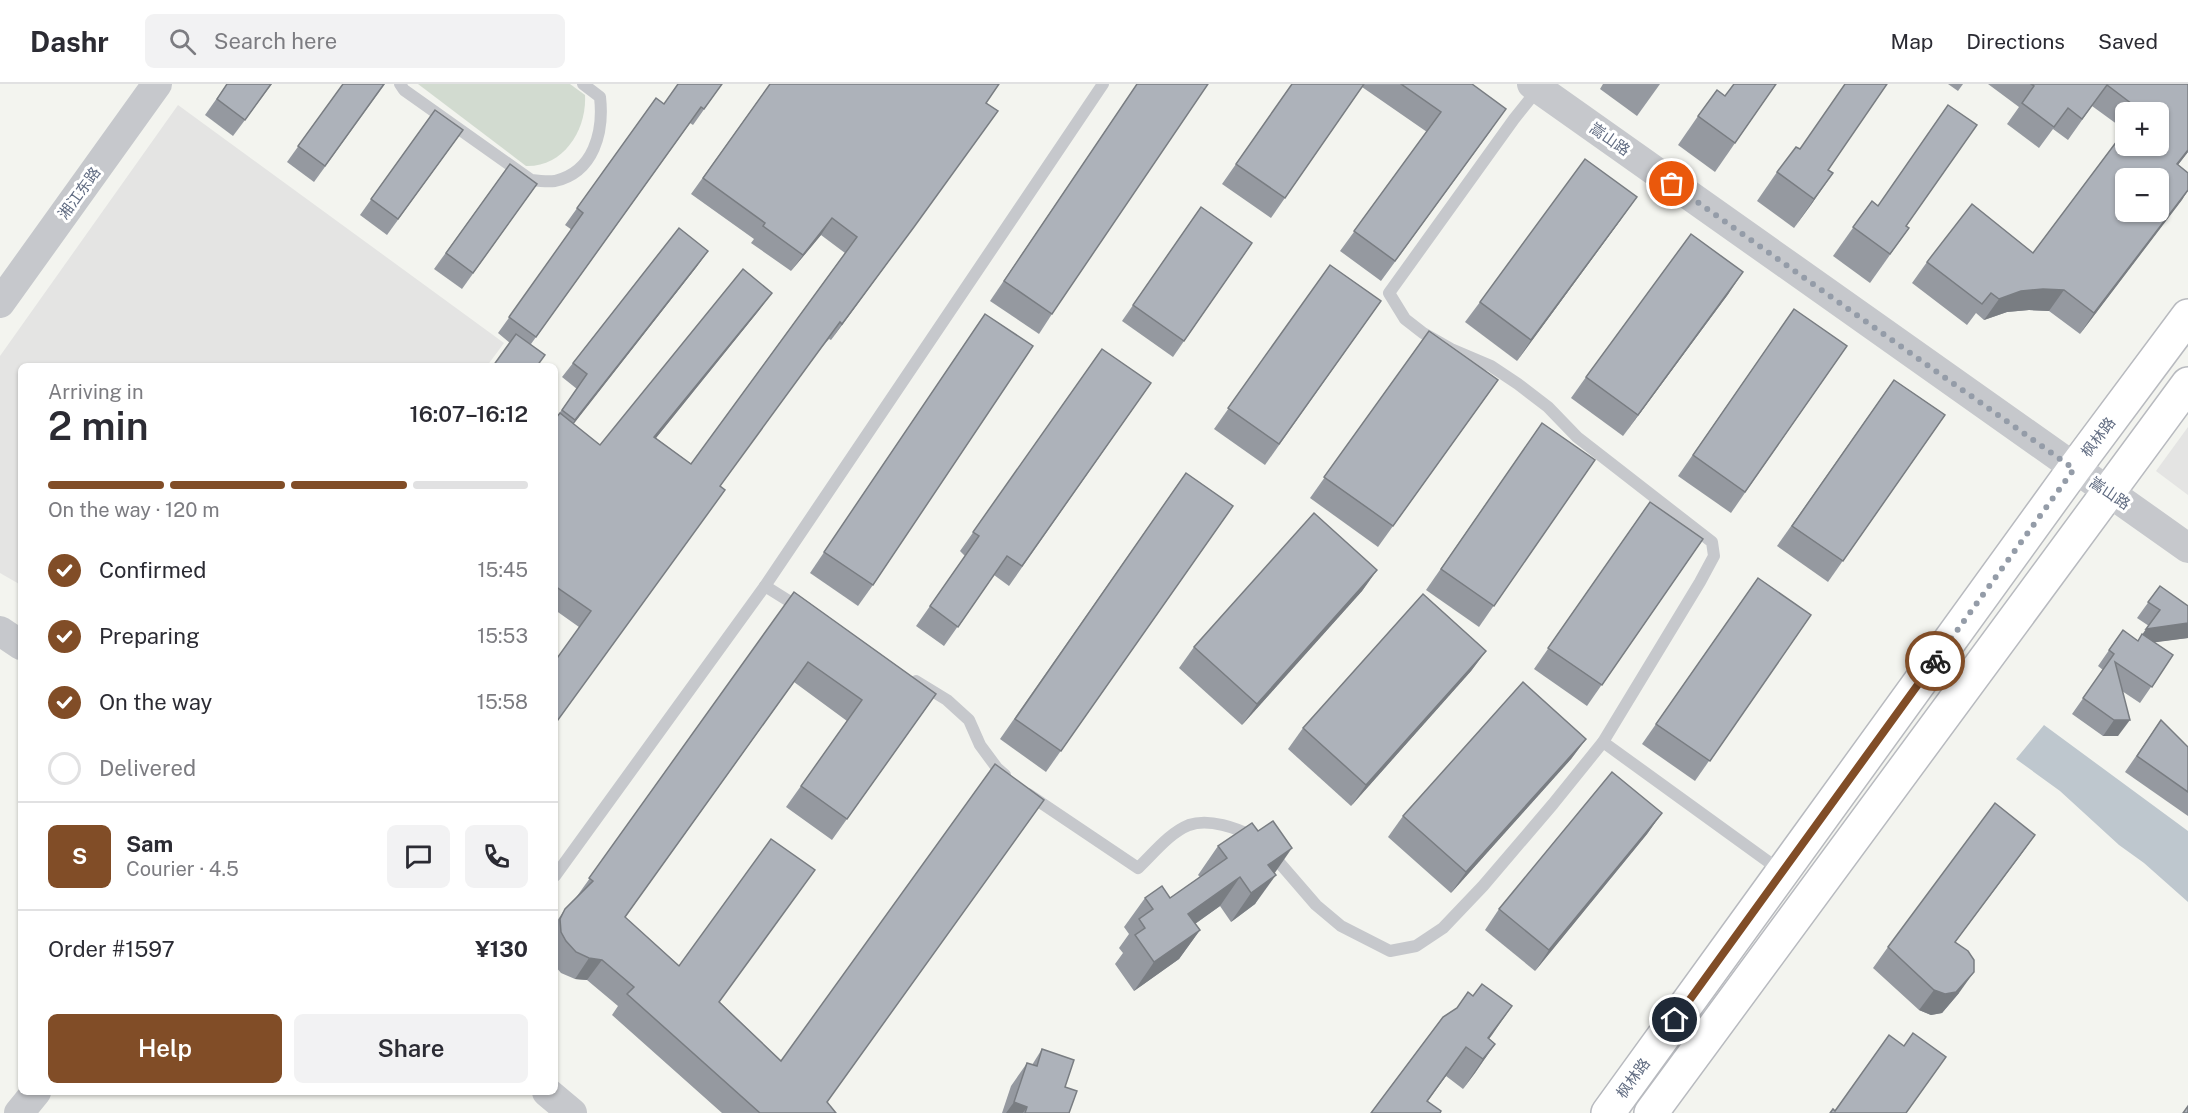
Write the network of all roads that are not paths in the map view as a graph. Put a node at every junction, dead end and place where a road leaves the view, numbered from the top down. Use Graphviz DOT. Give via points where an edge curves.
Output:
graph roads {
  1 [pos="157,84"];
  2 [pos="400,84"];
  3 [pos="583,84"];
  4 [pos="1103,84"];
  5 [pos="1535,86"];
  6 [pos="0,303"];
  7 [pos="2188,316"];
  8 [pos="2188,384"];
  9 [pos="2074,469"];
  10 [pos="2109,492"];
  11 [pos="2188,548"];
  12 [pos="765,586"];
  13 [pos="815,618"];
  14 [pos="0,632"];
  15 [pos="18,643"];
  16 [pos="907,675"];
  17 [pos="1603,742"];
  18 [pos="558,872"];
  19 [pos="1782,872"];
  20 [pos="34,1095"];
  21 [pos="551,1095"];
  22 [pos="19,1113"];
  23 [pos="572,1113"];
  24 [pos="1608,1113"];
  25 [pos="1650,1113"];
  1 -- 6 [label="street, 湘江东路"];
  2 -- 3 [label="lane" via="531,180 554,181 575,173 589,159 599,136 600,98"];
  4 -- 12 [label="lane"];
  5 -- 9 [label="street, 嵩山路"];
  5 -- 17 [label="lane" via="1389,293 1414,326 1518,384 1577,437 1712,542 1714,556 1700,582"];
  7 -- 9 [label="main road, 枫林路"];
  8 -- 10 [label="main road"];
  9 -- 10 [label="street, 嵩山路"];
  9 -- 19 [label="main road, 枫林路"];
  10 -- 11 [label="street, 嵩山路"];
  10 -- 25 [label="main road"];
  12 -- 13 [label="lane"];
  12 -- 18 [label="lane"];
  14 -- 15 [label="street"];
  16 -- 17 [label="lane" via="947,700 969,720 980,745 997,768 1024,792 1138,868 1190,825 1233,826 1254,837 1275,856 1316,905 1341,926 1390,951 1416,946 1443,928 1491,877"];
  17 -- 19 [label="lane"];
  19 -- 24 [label="main road, 枫林路"];
  20 -- 22 [label="street"];
  21 -- 23 [label="street"];
}
